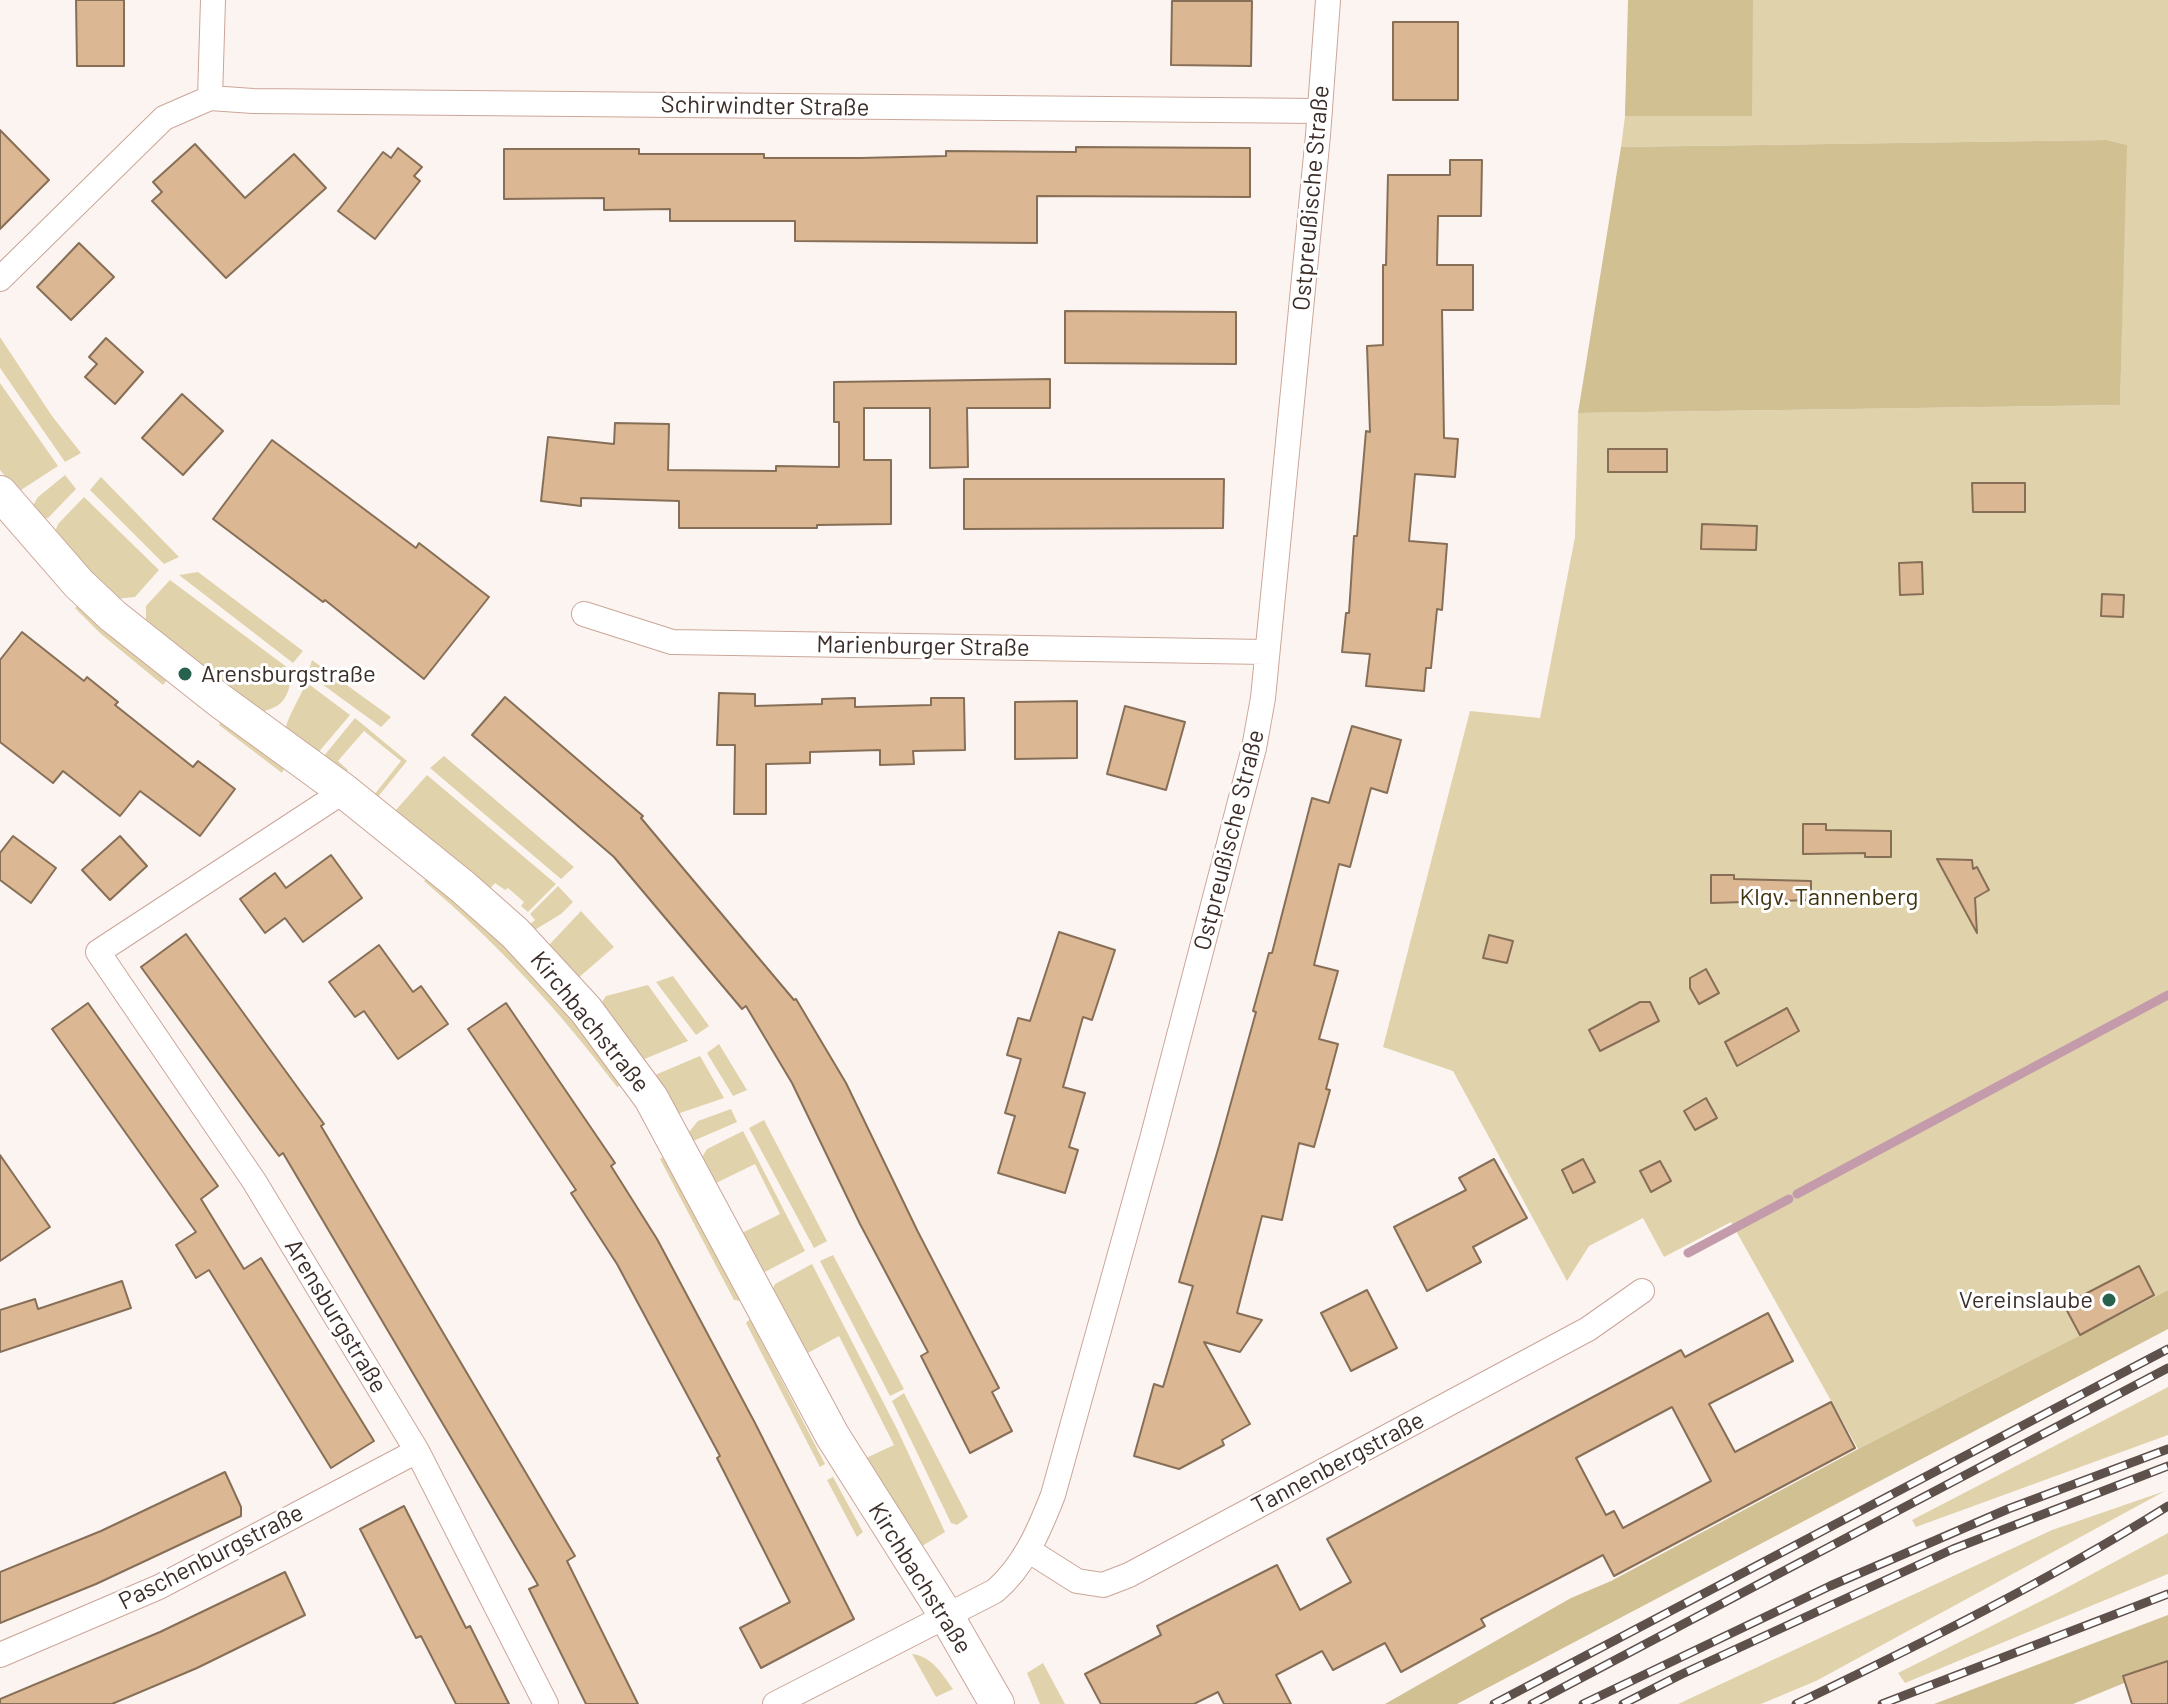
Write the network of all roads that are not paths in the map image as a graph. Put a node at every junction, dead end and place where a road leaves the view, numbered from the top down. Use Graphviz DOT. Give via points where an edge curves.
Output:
graph roads {
  1 [pos="213,0"];
  2 [pos="1328,0"];
  3 [pos="210,98"];
  4 [pos="1320,111"];
  5 [pos="0,279"];
  6 [pos="0,493"];
  7 [pos="584,614"];
  8 [pos="1266,652"];
  9 [pos="344,791"];
  10 [pos="1642,1291"];
  11 [pos="417,1451"];
  12 [pos="1028,1550"];
  13 [pos="947,1617"];
  14 [pos="0,1655"];
  15 [pos="546,1704"];
  16 [pos="775,1704"];
  17 [pos="997,1704"];
  1 -- 3 [label="street"];
  2 -- 4 [label="street, Ostpreußische Straße"];
  3 -- 4 [label="street, Schirwindter Straße"];
  3 -- 5 [label="street" via="164,118"];
  4 -- 8 [label="street, Ostpreußische Straße"];
  6 -- 9 [label="main road, Kirchbachstraße" via="113,616"];
  7 -- 8 [label="street, Marienburger Straße" via="672,642"];
  8 -- 12 [label="street, Ostpreußische Straße" via="1254,748 1152,1139 1053,1495"];
  9 -- 11 [label="street, Arensburgstraße" via="98,952 254,1181"];
  9 -- 13 [label="main road, Kirchbachstraße" via="515,933 620,1054 651,1098 832,1435"];
  10 -- 12 [label="street, Tannenbergstraße" via="1588,1329 1129,1575 1103,1585 1077,1581"];
  11 -- 14 [label="street, Paschenburgstraße" via="159,1587"];
  11 -- 15 [label="street, Arensburgstraße"];
  12 -- 13 [label="street, Ostpreußische Straße" via="995,1591"];
  13 -- 16 [label="street, Ostpreußische Straße"];
  13 -- 17 [label="main road, Kirchbachstraße"];
}
